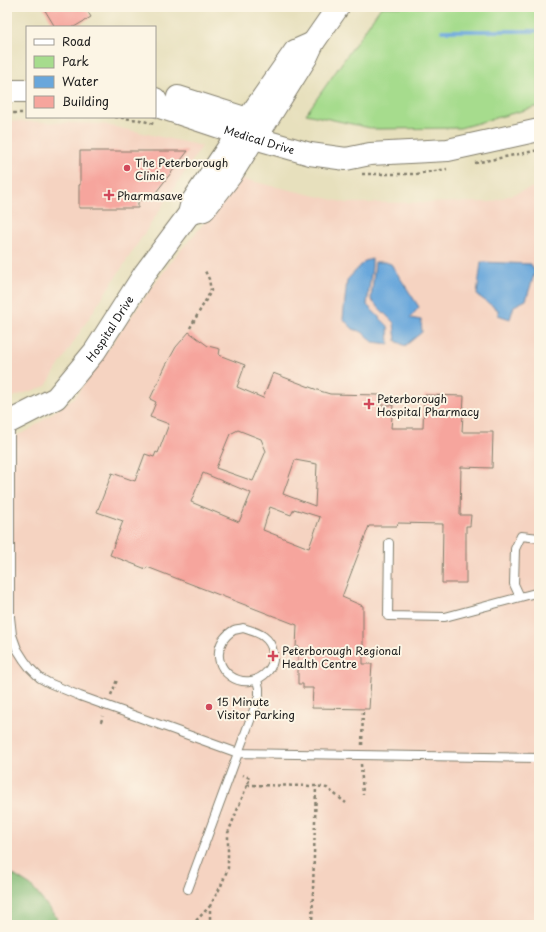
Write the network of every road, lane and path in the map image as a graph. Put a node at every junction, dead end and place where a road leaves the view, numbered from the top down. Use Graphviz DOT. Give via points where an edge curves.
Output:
graph roads {
  1 [pos="338,7"];
  2 [pos="7,91"];
  3 [pos="26,91"];
  4 [pos="156,94"];
  5 [pos="156,100"];
  6 [pos="7,113"];
  7 [pos="26,113"];
  8 [pos="251,129"];
  9 [pos="539,130"];
  10 [pos="205,271"];
  11 [pos="190,328"];
  12 [pos="8,423"];
  13 [pos="539,538"];
  14 [pos="389,543"];
  15 [pos="539,592"];
  16 [pos="520,597"];
  17 [pos="117,680"];
  18 [pos="257,680"];
  19 [pos="111,695"];
  20 [pos="104,716"];
  21 [pos="101,722"];
  22 [pos="238,753"];
  23 [pos="539,758"];
  24 [pos="243,775"];
  25 [pos="247,785"];
  26 [pos="316,786"];
  27 [pos="346,803"];
  28 [pos="188,889"];
  29 [pos="210,906"];
  30 [pos="192,925"];
  31 [pos="210,925"];
  32 [pos="312,925"];
  1 -- 8 [label="street, Hospital Drive" via="312,43 295,51"];
  2 -- 3 [label="street"];
  4 -- 8 [label="street, Medical Drive" via="162,92"];
  5 -- 8 [label="street, Medical Drive" via="160,106"];
  6 -- 7 [label="path"];
  8 -- 9 [label="street, Medical Drive" via="347,145 370,154 448,150"];
  8 -- 12 [label="street, Hospital Drive" via="192,202 189,214 145,273 95,352 56,398"];
  10 -- 11 [label="path" via="211,291"];
  12 -- 22 [label="lane" via="10,617 12,635 24,660 40,678 58,687"];
  13 -- 16 [label="lane" via="521,536 516,549 514,584"];
  14 -- 16 [label="lane" via="388,616 445,618"];
  15 -- 16 [label="lane"];
  17 -- 19 [label="path"];
  18 -- 18 [label="lane" via="270,668 273,660 270,644 264,636 253,631 243,628 234,630 221,644 220,662 230,677 239,681"];
  18 -- 22 [label="lane" via="259,696"];
  20 -- 21 [label="path"];
  22 -- 23 [label="lane"];
  22 -- 28 [label="lane"];
  24 -- 25 [label="path" via="250,778"];
  25 -- 26 [label="path"];
  25 -- 29 [label="path" via="228,833 228,868"];
  26 -- 27 [label="path" via="327,788"];
  26 -- 32 [label="path"];
  29 -- 30 [label="path"];
  29 -- 31 [label="path"];
}
